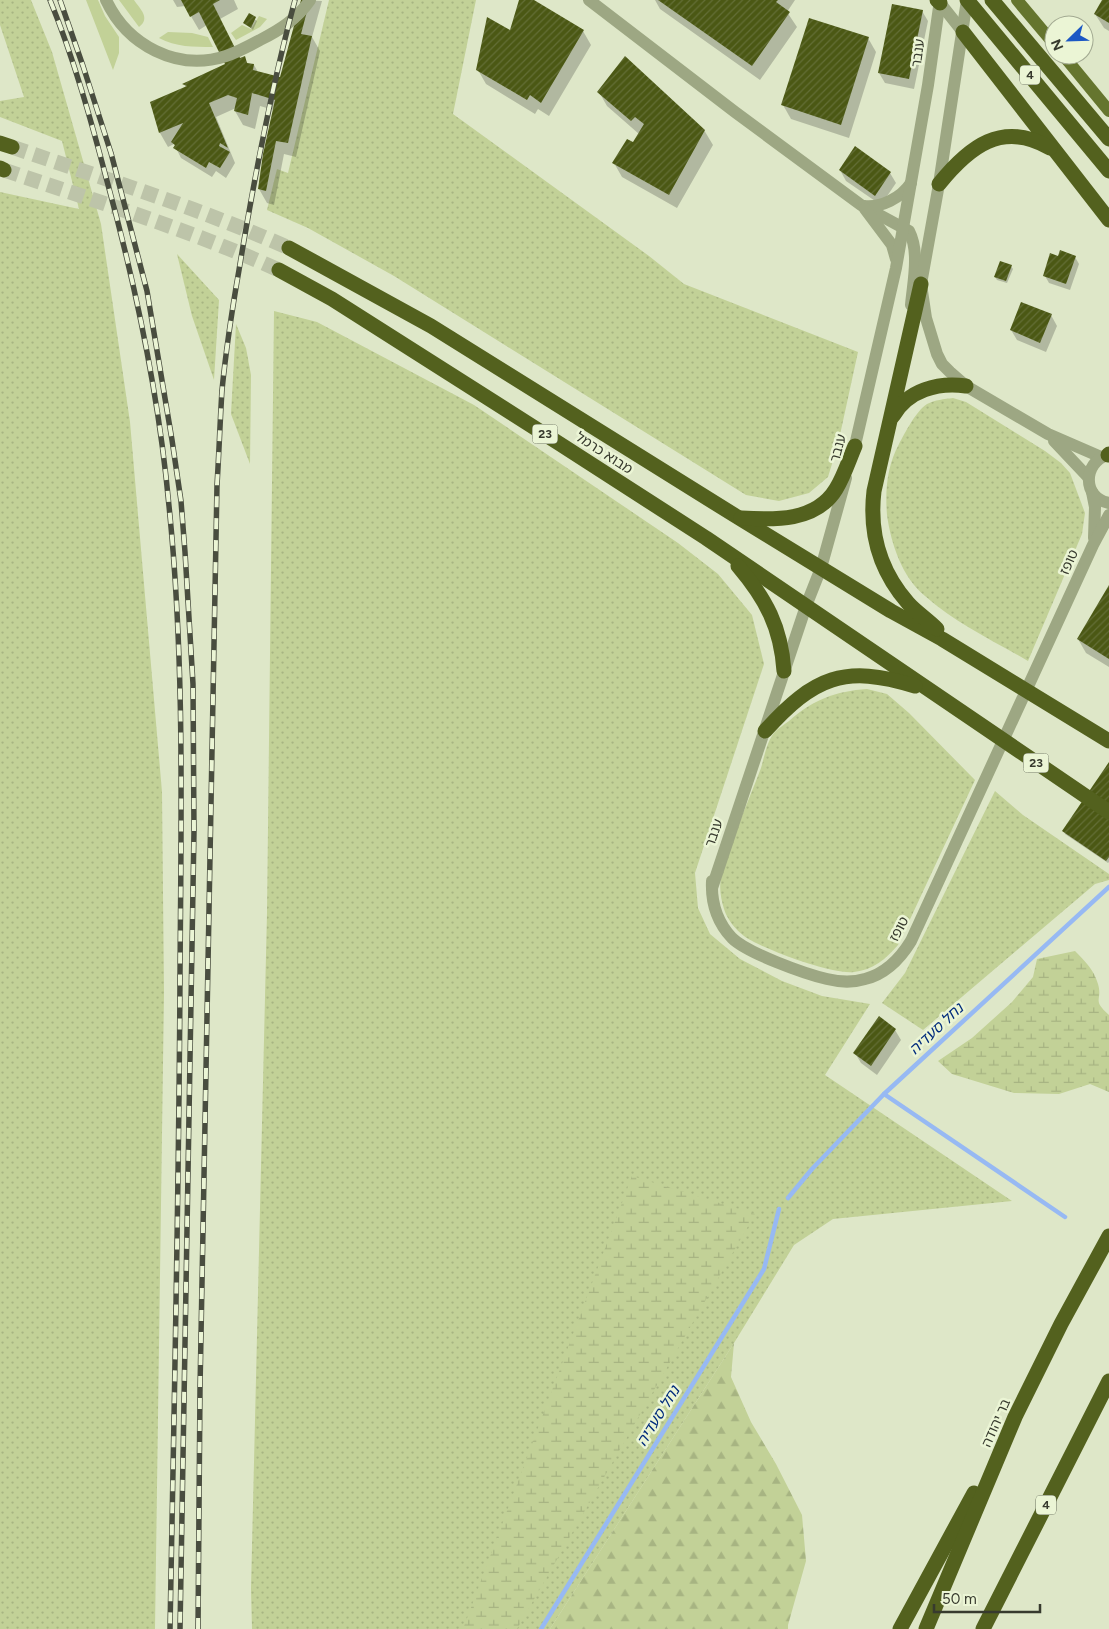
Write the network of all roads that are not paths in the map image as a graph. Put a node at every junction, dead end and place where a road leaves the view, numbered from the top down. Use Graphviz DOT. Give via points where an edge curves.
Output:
graph roads {
  1 [pos="106,0"];
  2 [pos="310,0"];
  3 [pos="590,0"];
  4 [pos="967,0"];
  5 [pos="992,0"];
  6 [pos="941,1"];
  7 [pos="1019,1"];
  8 [pos="963,32"];
  9 [pos="1044,32"];
  10 [pos="1071,65"];
  11 [pos="1109,111"];
  12 [pos="1109,139"];
  13 [pos="1058,154"];
  14 [pos="1109,171"];
  15 [pos="910,183"];
  16 [pos="939,184"];
  17 [pos="861,205"];
  18 [pos="1109,220"];
  19 [pos="903,227"];
  20 [pos="289,248"];
  21 [pos="896,268"];
  22 [pos="279,270"];
  23 [pos="920,284"];
  24 [pos="908,341"];
  25 [pos="966,386"];
  26 [pos="889,426"];
  27 [pos="1048,434"];
  28 [pos="854,446"];
  29 [pos="1107,455"];
  30 [pos="1088,477"];
  31 [pos="1092,492"];
  32 [pos="1109,503"];
  33 [pos="1109,516"];
  34 [pos="738,518"];
  35 [pos="1093,545"];
  36 [pos="728,553"];
  37 [pos="821,568"];
  38 [pos="806,606"];
  39 [pos="962,651"];
  40 [pos="784,671"];
  41 [pos="931,690"];
  42 [pos="765,731"];
  43 [pos="1109,742"];
  44 [pos="1109,812"];
  45 [pos="1109,1236"];
  46 [pos="1109,1381"];
  47 [pos="1015,1416"];
  48 [pos="900,1629"];
  49 [pos="926,1629"];
  50 [pos="983,1629"];
  1 -- 2 [label="street" via="119,21 140,42 169,57 195,61 224,57 246,48 284,27"];
  3 -- 17 [label="street"];
  4 -- 8 [label="street"];
  4 -- 14 [label="highway, 4"];
  5 -- 12 [label="highway, 4"];
  6 -- 8 [label="street"];
  6 -- 15 [label="street, ענבר"];
  7 -- 9 [label="main road"];
  8 -- 13 [label="highway"];
  8 -- 16 [label="street"];
  10 -- 11 [label="main road"];
  13 -- 16 [label="highway" via="1027,138 992,140 968,153"];
  13 -- 18 [label="highway"];
  15 -- 17 [label="street" via="904,192 891,200 876,206"];
  15 -- 19 [label="street, ענבר"];
  16 -- 23 [label="street"];
  17 -- 19 [label="street"];
  17 -- 21 [label="street" via="892,245"];
  19 -- 21 [label="street, ענבר"];
  19 -- 24 [label="street" via="912,236 915,255"];
  20 -- 34 [label="highway, מבוא כרמל / 23" via="431,326"];
  21 -- 28 [label="street, ענבר"];
  22 -- 36 [label="highway, מבוא כרמל / 23" via="304,282"];
  23 -- 24 [label="highway"];
  23 -- 25 [label="street" via="937,354 942,364"];
  24 -- 26 [label="highway"];
  25 -- 26 [label="highway" via="942,385 914,394 894,413"];
  25 -- 27 [label="street"];
  26 -- 39 [label="highway" via="872,509 877,548 893,583 909,604"];
  27 -- 29 [label="street"];
  27 -- 30 [label="street"];
  28 -- 34 [label="highway" via="836,489 815,509 773,520"];
  28 -- 37 [label="street, ענבר"];
  29 -- 30 [label="street" via="1090,469"];
  30 -- 31 [label="street"];
  31 -- 32 [label="street"];
  31 -- 35 [label="street" via="1095,507"];
  33 -- 35 [label="street, טופז"];
  34 -- 37 [label="highway, מבוא כרמל / 23"];
  35 -- 42 [label="street, טופז" via="911,941 889,968 879,974 854,982 840,981 761,956 739,943 716,914 712,878"];
  36 -- 38 [label="highway, מבוא כרמל / 23"];
  36 -- 40 [label="highway" via="767,606 780,642"];
  37 -- 38 [label="street, ענבר"];
  37 -- 39 [label="highway, 23"];
  38 -- 40 [label="street, ענבר"];
  38 -- 41 [label="highway, 23"];
  39 -- 43 [label="highway, 23"];
  40 -- 42 [label="street, ענבר"];
  41 -- 42 [label="highway" via="885,677 860,675 832,679 797,698"];
  41 -- 44 [label="highway, 23"];
  45 -- 47 [label="highway, בר יהודה"];
  46 -- 50 [label="highway, 4"];
  47 -- 48 [label="highway"];
  47 -- 49 [label="highway, בר יהודה"];
}
